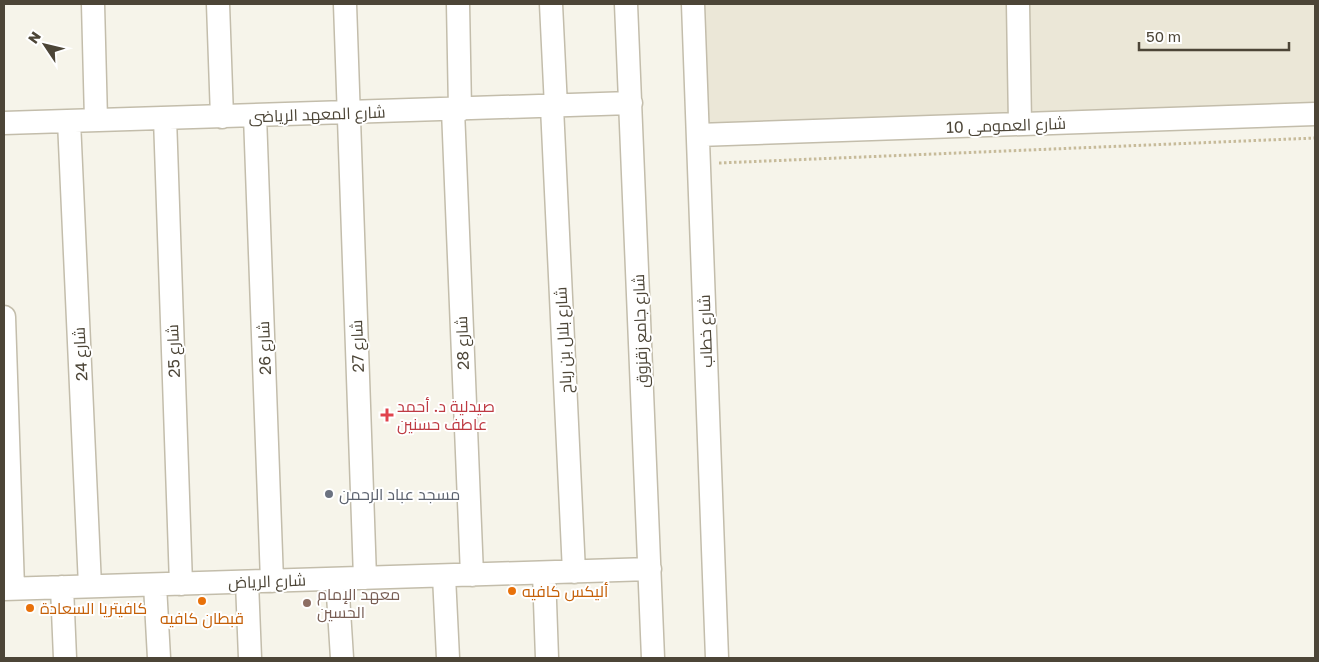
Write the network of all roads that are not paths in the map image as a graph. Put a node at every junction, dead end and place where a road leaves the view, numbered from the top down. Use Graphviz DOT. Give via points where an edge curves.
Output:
graph roads {
  1 [pos="92,4"];
  2 [pos="218,4"];
  3 [pos="345,4"];
  4 [pos="458,4"];
  5 [pos="552,4"];
  6 [pos="626,4"];
  7 [pos="693,4"];
  8 [pos="1018,4"];
  9 [pos="631,103"];
  10 [pos="554,107"];
  11 [pos="456,110"];
  12 [pos="349,113"];
  13 [pos="1315,114"];
  14 [pos="255,116"];
  15 [pos="222,117"];
  16 [pos="165,118"];
  17 [pos="96,120"];
  18 [pos="69,121"];
  19 [pos="4,123"];
  20 [pos="1020,124"];
  21 [pos="698,135"];
  22 [pos="4,317"];
  23 [pos="650,569"];
  24 [pos="574,572"];
  25 [pos="544,573"];
  26 [pos="472,575"];
  27 [pos="444,576"];
  28 [pos="365,578"];
  29 [pos="337,579"];
  30 [pos="272,581"];
  31 [pos="246,582"];
  32 [pos="155,584"];
  33 [pos="181,584"];
  34 [pos="90,586"];
  35 [pos="62,587"];
  36 [pos="8,588"];
  37 [pos="65,658"];
  38 [pos="159,658"];
  39 [pos="250,658"];
  40 [pos="342,658"];
  41 [pos="448,658"];
  42 [pos="547,658"];
  43 [pos="654,658"];
  44 [pos="717,658"];
  1 -- 17 [label="street"];
  2 -- 15 [label="street"];
  3 -- 12 [label="street, شارع 27"];
  4 -- 11 [label="street, شارع 28"];
  5 -- 10 [label="street"];
  6 -- 9 [label="street, شارع جامع زقزوق"];
  7 -- 21 [label="street, شارع خطاب"];
  8 -- 20 [label="street"];
  9 -- 10 [label="street, شارع المعهد الرياضى"];
  9 -- 23 [label="street, شارع جامع زقزوق"];
  10 -- 11 [label="street, شارع المعهد الرياضى"];
  10 -- 24 [label="street, شارع بلال بن رباح"];
  11 -- 12 [label="street, شارع المعهد الرياضى"];
  11 -- 26 [label="street, شارع 28"];
  12 -- 14 [label="street, شارع المعهد الرياضى"];
  12 -- 28 [label="street, شارع 27"];
  13 -- 20 [label="street, شارع العمومى 10"];
  14 -- 15 [label="street, شارع المعهد الرياضى"];
  14 -- 30 [label="street, شارع 26"];
  15 -- 16 [label="street, شارع المعهد الرياضى"];
  16 -- 17 [label="street, شارع المعهد الرياضى"];
  16 -- 33 [label="street, شارع 25"];
  17 -- 18 [label="street, شارع المعهد الرياضى"];
  18 -- 19 [label="street, شارع المعهد الرياضى"];
  18 -- 34 [label="street, شارع 24"];
  20 -- 21 [label="street, شارع العمومى 10"];
  21 -- 44 [label="street, شارع خطاب"];
  22 -- 36 [label="street"];
  23 -- 24 [label="street, شارع الرياض"];
  23 -- 43 [label="street, شارع جامع زقزوق"];
  24 -- 25 [label="street, شارع الرياض"];
  25 -- 26 [label="street, شارع الرياض"];
  25 -- 42 [label="street"];
  26 -- 27 [label="street, شارع الرياض"];
  27 -- 28 [label="street, شارع الرياض"];
  27 -- 41 [label="street"];
  28 -- 29 [label="street, شارع الرياض"];
  29 -- 30 [label="street, شارع الرياض"];
  29 -- 40 [label="street"];
  30 -- 31 [label="street, شارع الرياض"];
  31 -- 33 [label="street, شارع الرياض"];
  31 -- 39 [label="street"];
  32 -- 33 [label="street, شارع الرياض"];
  32 -- 34 [label="street, شارع الرياض"];
  32 -- 38 [label="street"];
  34 -- 35 [label="street, شارع الرياض"];
  35 -- 36 [label="street, شارع الرياض"];
  35 -- 37 [label="street"];
}
